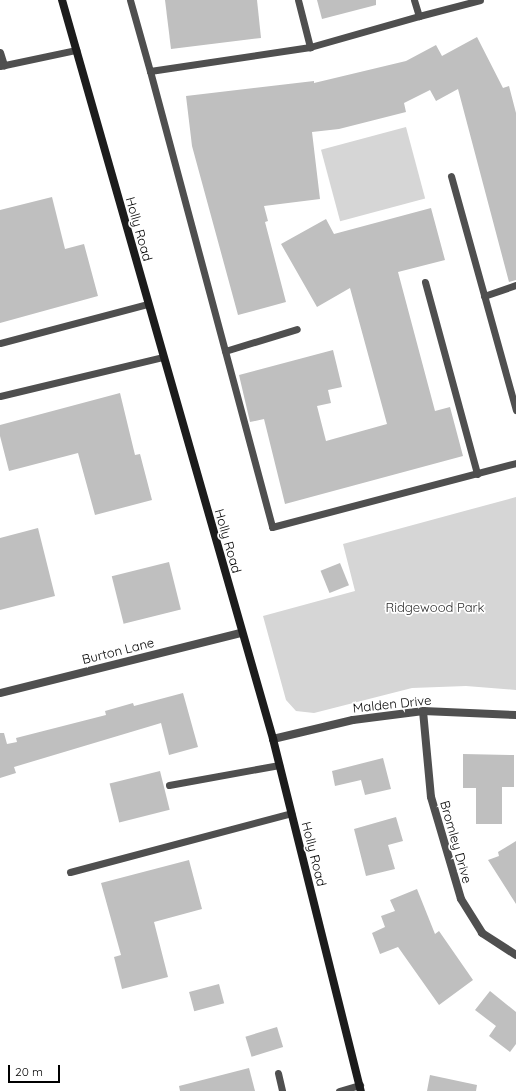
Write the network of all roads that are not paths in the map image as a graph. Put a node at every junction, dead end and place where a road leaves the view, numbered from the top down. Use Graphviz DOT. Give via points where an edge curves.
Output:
graph roads {
  1 [pos="62,0"];
  2 [pos="130,0"];
  3 [pos="298,0"];
  4 [pos="414,0"];
  5 [pos="480,0"];
  6 [pos="419,16"];
  7 [pos="310,47"];
  8 [pos="76,50"];
  9 [pos="0,52"];
  10 [pos="2,65"];
  11 [pos="150,71"];
  12 [pos="451,176"];
  13 [pos="425,282"];
  14 [pos="516,285"];
  15 [pos="484,296"];
  16 [pos="148,304"];
  17 [pos="297,329"];
  18 [pos="0,343"];
  19 [pos="225,351"];
  20 [pos="163,357"];
  21 [pos="0,396"];
  22 [pos="516,410"];
  23 [pos="516,463"];
  24 [pos="477,474"];
  25 [pos="241,633"];
  26 [pos="0,693"];
  27 [pos="423,711"];
  28 [pos="516,715"];
  29 [pos="273,739"];
  30 [pos="279,764"];
  31 [pos="169,785"];
  32 [pos="291,812"];
  33 [pos="70,872"];
  34 [pos="516,955"];
  35 [pos="278,1073"];
  36 [pos="360,1088"];
  37 [pos="282,1091"];
  38 [pos="339,1091"];
  1 -- 8 [label="main road, Holly Road"];
  2 -- 11 [label="lane"];
  3 -- 7 [label="lane"];
  4 -- 6 [label="lane"];
  5 -- 6 [label="lane"];
  6 -- 7 [label="lane"];
  7 -- 11 [label="lane"];
  8 -- 10 [label="lane"];
  8 -- 16 [label="main road, Holly Road"];
  9 -- 10 [label="lane"];
  11 -- 19 [label="lane"];
  12 -- 15 [label="lane"];
  13 -- 24 [label="lane"];
  14 -- 15 [label="lane"];
  15 -- 22 [label="lane"];
  16 -- 18 [label="lane"];
  16 -- 20 [label="main road, Holly Road"];
  17 -- 19 [label="lane"];
  19 -- 24 [label="lane" via="272,527"];
  20 -- 21 [label="lane"];
  20 -- 25 [label="main road, Holly Road"];
  23 -- 24 [label="lane"];
  25 -- 26 [label="street, Burton Lane"];
  25 -- 29 [label="main road, Holly Road"];
  27 -- 28 [label="street, Malden Drive"];
  27 -- 29 [label="street, Malden Drive" via="353,720"];
  27 -- 34 [label="street, Bromley Drive" via="431,797 460,899 482,933"];
  29 -- 30 [label="main road, Holly Road"];
  30 -- 31 [label="lane"];
  30 -- 32 [label="main road, Holly Road"];
  32 -- 33 [label="lane"];
  32 -- 36 [label="main road, Holly Road"];
  35 -- 37 [label="lane"];
  36 -- 38 [label="lane"];
}
